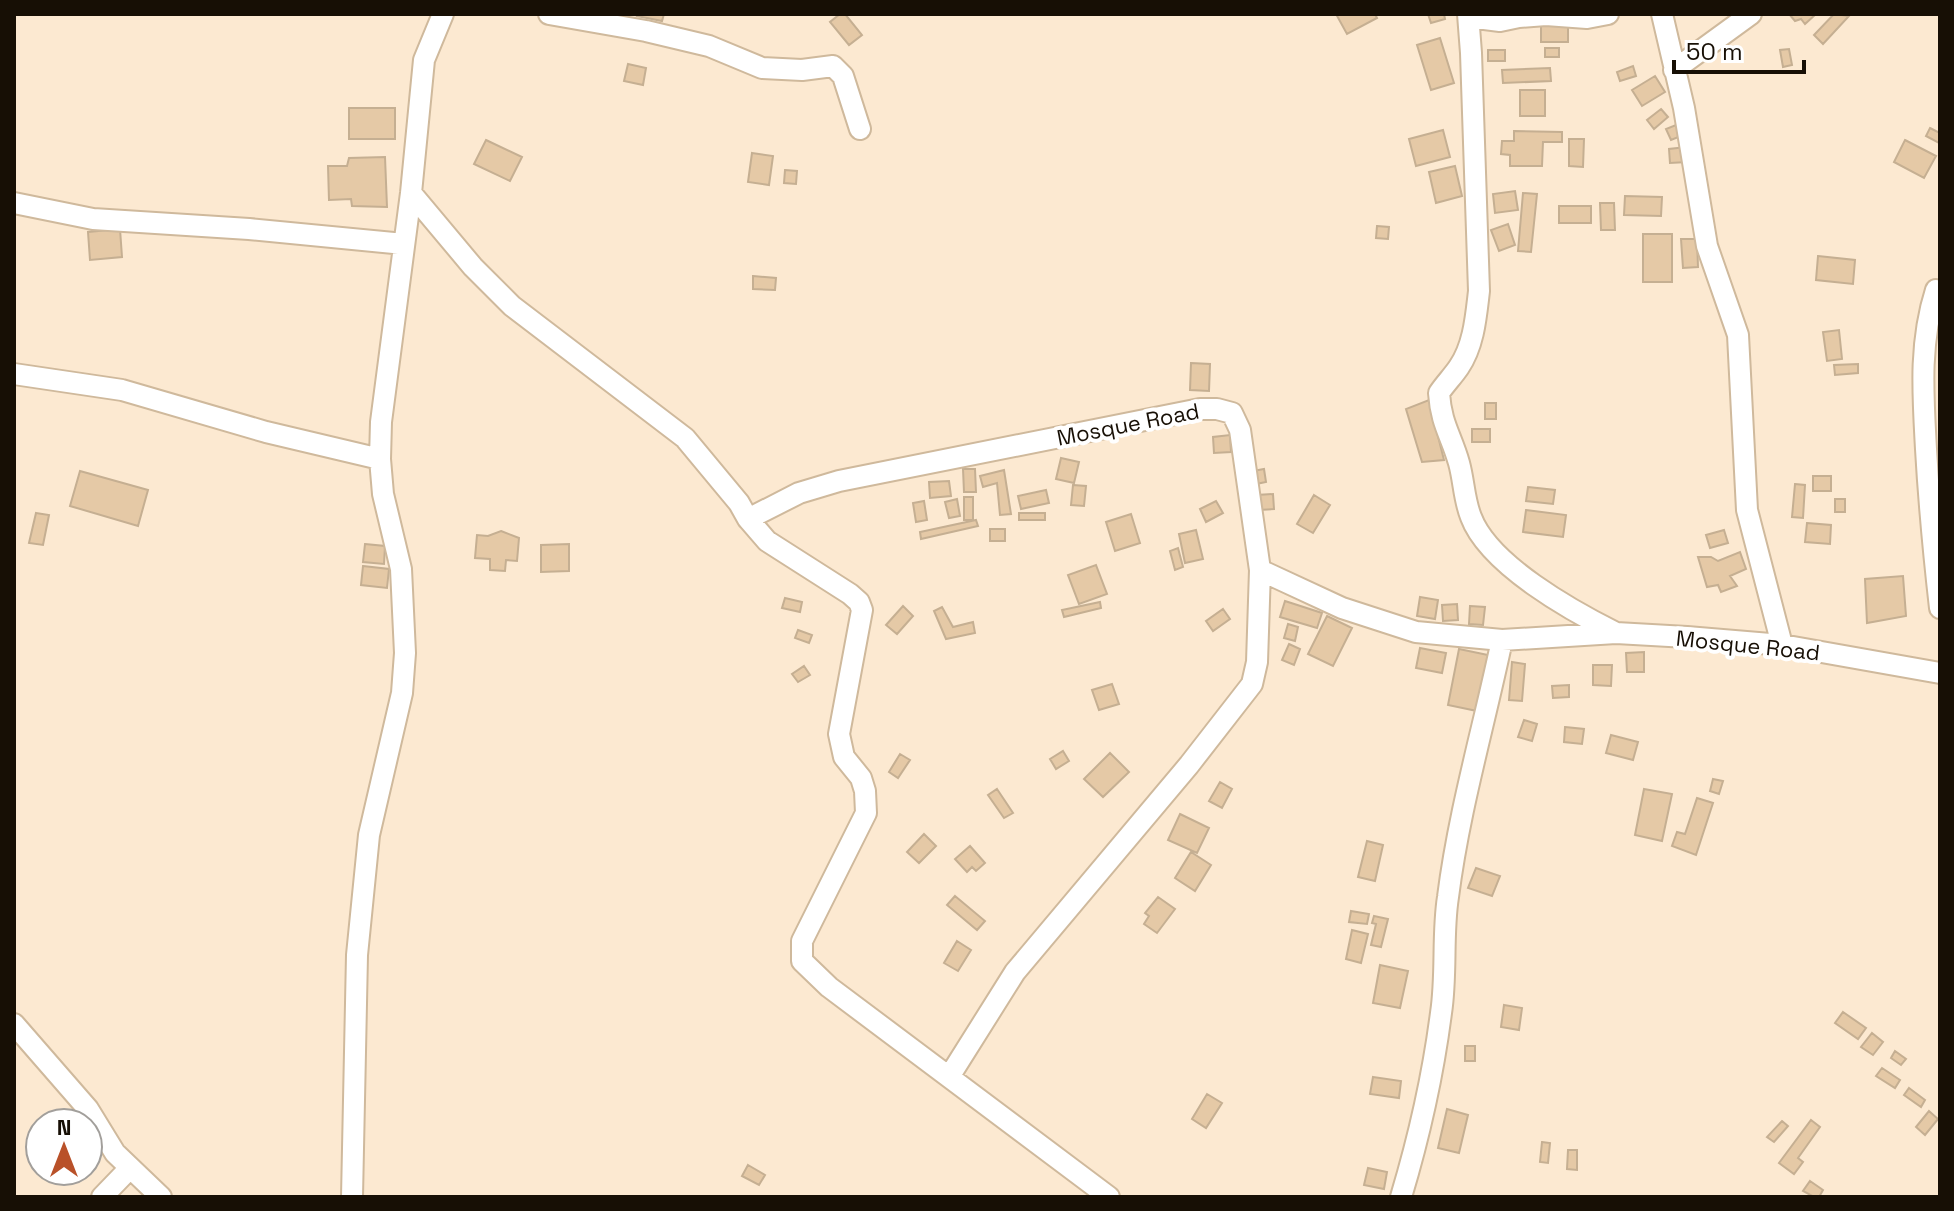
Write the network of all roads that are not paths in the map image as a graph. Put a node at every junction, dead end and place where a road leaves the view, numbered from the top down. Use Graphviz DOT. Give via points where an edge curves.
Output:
graph roads {
  1 [pos="443,14"];
  2 [pos="549,14"];
  3 [pos="1608,14"];
  4 [pos="1662,14"];
  5 [pos="1751,14"];
  6 [pos="1468,16"];
  7 [pos="1674,70"];
  8 [pos="860,129"];
  9 [pos="411,193"];
  10 [pos="14,203"];
  11 [pos="404,244"];
  12 [pos="1936,290"];
  13 [pos="14,374"];
  14 [pos="380,459"];
  15 [pos="748,519"];
  16 [pos="1260,570"];
  17 [pos="1940,608"];
  18 [pos="1616,633"];
  19 [pos="1502,640"];
  20 [pos="1782,645"];
  21 [pos="1940,673"];
  22 [pos="14,1024"];
  23 [pos="949,1077"];
  24 [pos="129,1169"];
  25 [pos="102,1197"];
  26 [pos="161,1197"];
  27 [pos="352,1197"];
  28 [pos="1109,1197"];
  29 [pos="1401,1197"];
  1 -- 9 [label="street" via="424,60"];
  2 -- 8 [label="street" via="709,46 762,68 833,66 843,76"];
  3 -- 6 [label="street" via="1500,21"];
  4 -- 7 [label="street"];
  5 -- 7 [label="street"];
  6 -- 18 [label="street" via="1479,291 1470,343 1439,393 1441,416 1459,463 1470,515 1484,540 1502,560 1576,613"];
  7 -- 20 [label="street" via="1707,246 1738,335 1747,510"];
  9 -- 11 [label="street"];
  9 -- 15 [label="street" via="512,306 685,438"];
  10 -- 11 [label="street" via="93,219"];
  11 -- 14 [label="street"];
  12 -- 17 [label="street" via="1922,373"];
  13 -- 14 [label="street" via="122,390"];
  14 -- 27 [label="street" via="401,569 405,653 402,693 369,835 357,955"];
  15 -- 16 [label="street, Mosque Road" via="799,493 839,481 1217,409 1232,413 1240,430"];
  15 -- 23 [label="street" via="767,541 850,594 862,610 839,734 844,757 861,778 866,813 802,941 802,961"];
  16 -- 19 [label="street, Mosque Road" via="1342,608 1416,632"];
  16 -- 23 [label="street" via="1252,684 1015,972"];
  18 -- 19 [label="street, Mosque Road"];
  18 -- 20 [label="street, Mosque Road"];
  19 -- 29 [label="street" via="1448,896 1442,1010 1416,1150"];
  20 -- 21 [label="street, Mosque Road"];
  22 -- 24 [label="street" via="88,1109"];
  23 -- 28 [label="street"];
  24 -- 25 [label="street"];
  24 -- 26 [label="street"];
}
